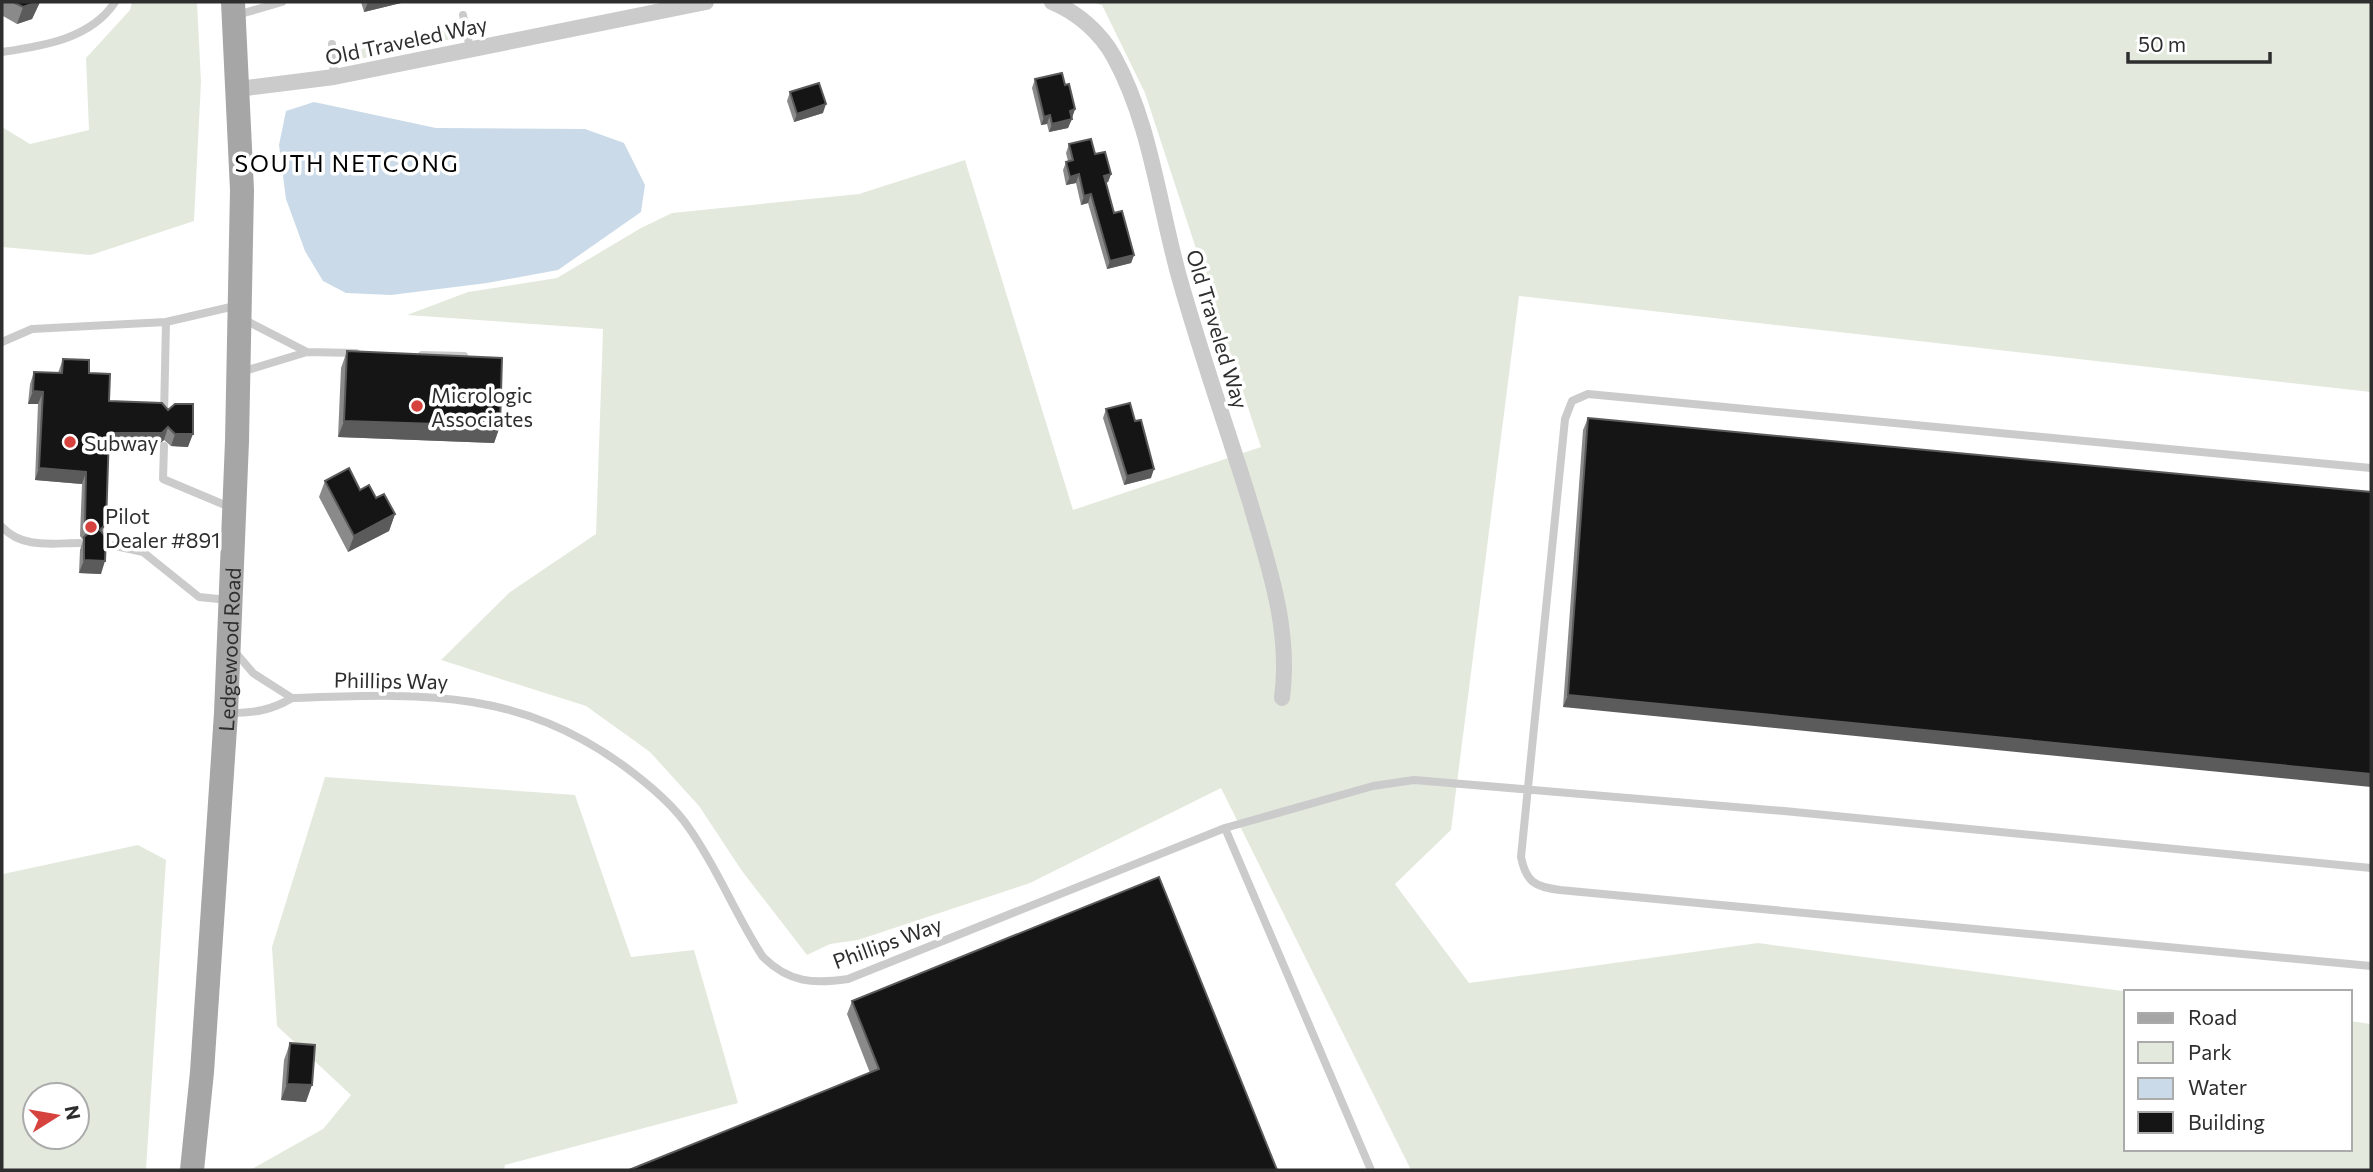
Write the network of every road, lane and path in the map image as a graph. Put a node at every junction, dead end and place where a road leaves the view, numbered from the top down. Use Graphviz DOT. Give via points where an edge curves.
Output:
graph roads {
  1 [pos="115,2"];
  2 [pos="282,2"];
  3 [pos="706,2"];
  4 [pos="1052,2"];
  5 [pos="234,9"];
  6 [pos="463,15"];
  7 [pos="332,44"];
  8 [pos="470,48"];
  9 [pos="2,52"];
  10 [pos="334,77"];
  11 [pos="238,89"];
  12 [pos="241,312"];
  13 [pos="166,322"];
  14 [pos="2,342"];
  15 [pos="307,352"];
  16 [pos="372,353"];
  17 [pos="411,354"];
  18 [pos="464,356"];
  19 [pos="239,373"];
  20 [pos="164,416"];
  21 [pos="164,446"];
  22 [pos="2371,468"];
  23 [pos="234,509"];
  24 [pos="2,527"];
  25 [pos="80,542"];
  26 [pos="102,542"];
  27 [pos="231,600"];
  28 [pos="229,646"];
  29 [pos="292,698"];
  30 [pos="1282,698"];
  31 [pos="226,713"];
  32 [pos="1527,790"];
  33 [pos="1225,828"];
  34 [pos="2371,868"];
  35 [pos="2371,966"];
  36 [pos="192,1170"];
  37 [pos="1371,1170"];
  1 -- 9 [label="lane" via="93,26 72,36"];
  2 -- 5 [label="lane"];
  3 -- 8 [label="street, Old Traveled Way"];
  4 -- 30 [label="street, Old Traveled Way" via="1083,20 1100,37 1130,95 1180,280 1281,614 1287,665"];
  5 -- 11 [label="main road, Ledgewood Road"];
  6 -- 8 [label="lane"];
  7 -- 10 [label="lane"];
  8 -- 10 [label="street, Old Traveled Way"];
  10 -- 11 [label="street, Old Traveled Way"];
  11 -- 12 [label="main road, Ledgewood Road"];
  12 -- 13 [label="lane"];
  12 -- 15 [label="lane"];
  12 -- 19 [label="main road, Ledgewood Road"];
  13 -- 14 [label="lane" via="32,329"];
  13 -- 20 [label="lane"];
  15 -- 16 [label="lane"];
  15 -- 19 [label="lane"];
  17 -- 18 [label="lane"];
  19 -- 23 [label="main road, Ledgewood Road"];
  21 -- 23 [label="lane" via="163,479"];
  22 -- 32 [label="lane" via="1588,394 1572,401 1565,419"];
  23 -- 27 [label="main road, Ledgewood Road"];
  24 -- 25 [label="lane" via="31,543"];
  26 -- 27 [label="lane" via="143,552 199,597"];
  27 -- 28 [label="main road, Ledgewood Road"];
  28 -- 29 [label="lane" via="253,673"];
  28 -- 31 [label="main road, Ledgewood Road"];
  29 -- 31 [label="lane, Phillips Way" via="260,712"];
  29 -- 33 [label="lane, Phillips Way" via="420,694 464,700 531,716 590,743 659,795 688,826 763,957 778,971 807,982 848,979"];
  31 -- 36 [label="main road, Ledgewood Road"];
  32 -- 33 [label="lane, Phillips Way" via="1414,780 1373,786"];
  32 -- 34 [label="lane, Phillips Way"];
  32 -- 35 [label="lane" via="1521,857 1525,876 1538,887"];
  33 -- 37 [label="lane"];
}
